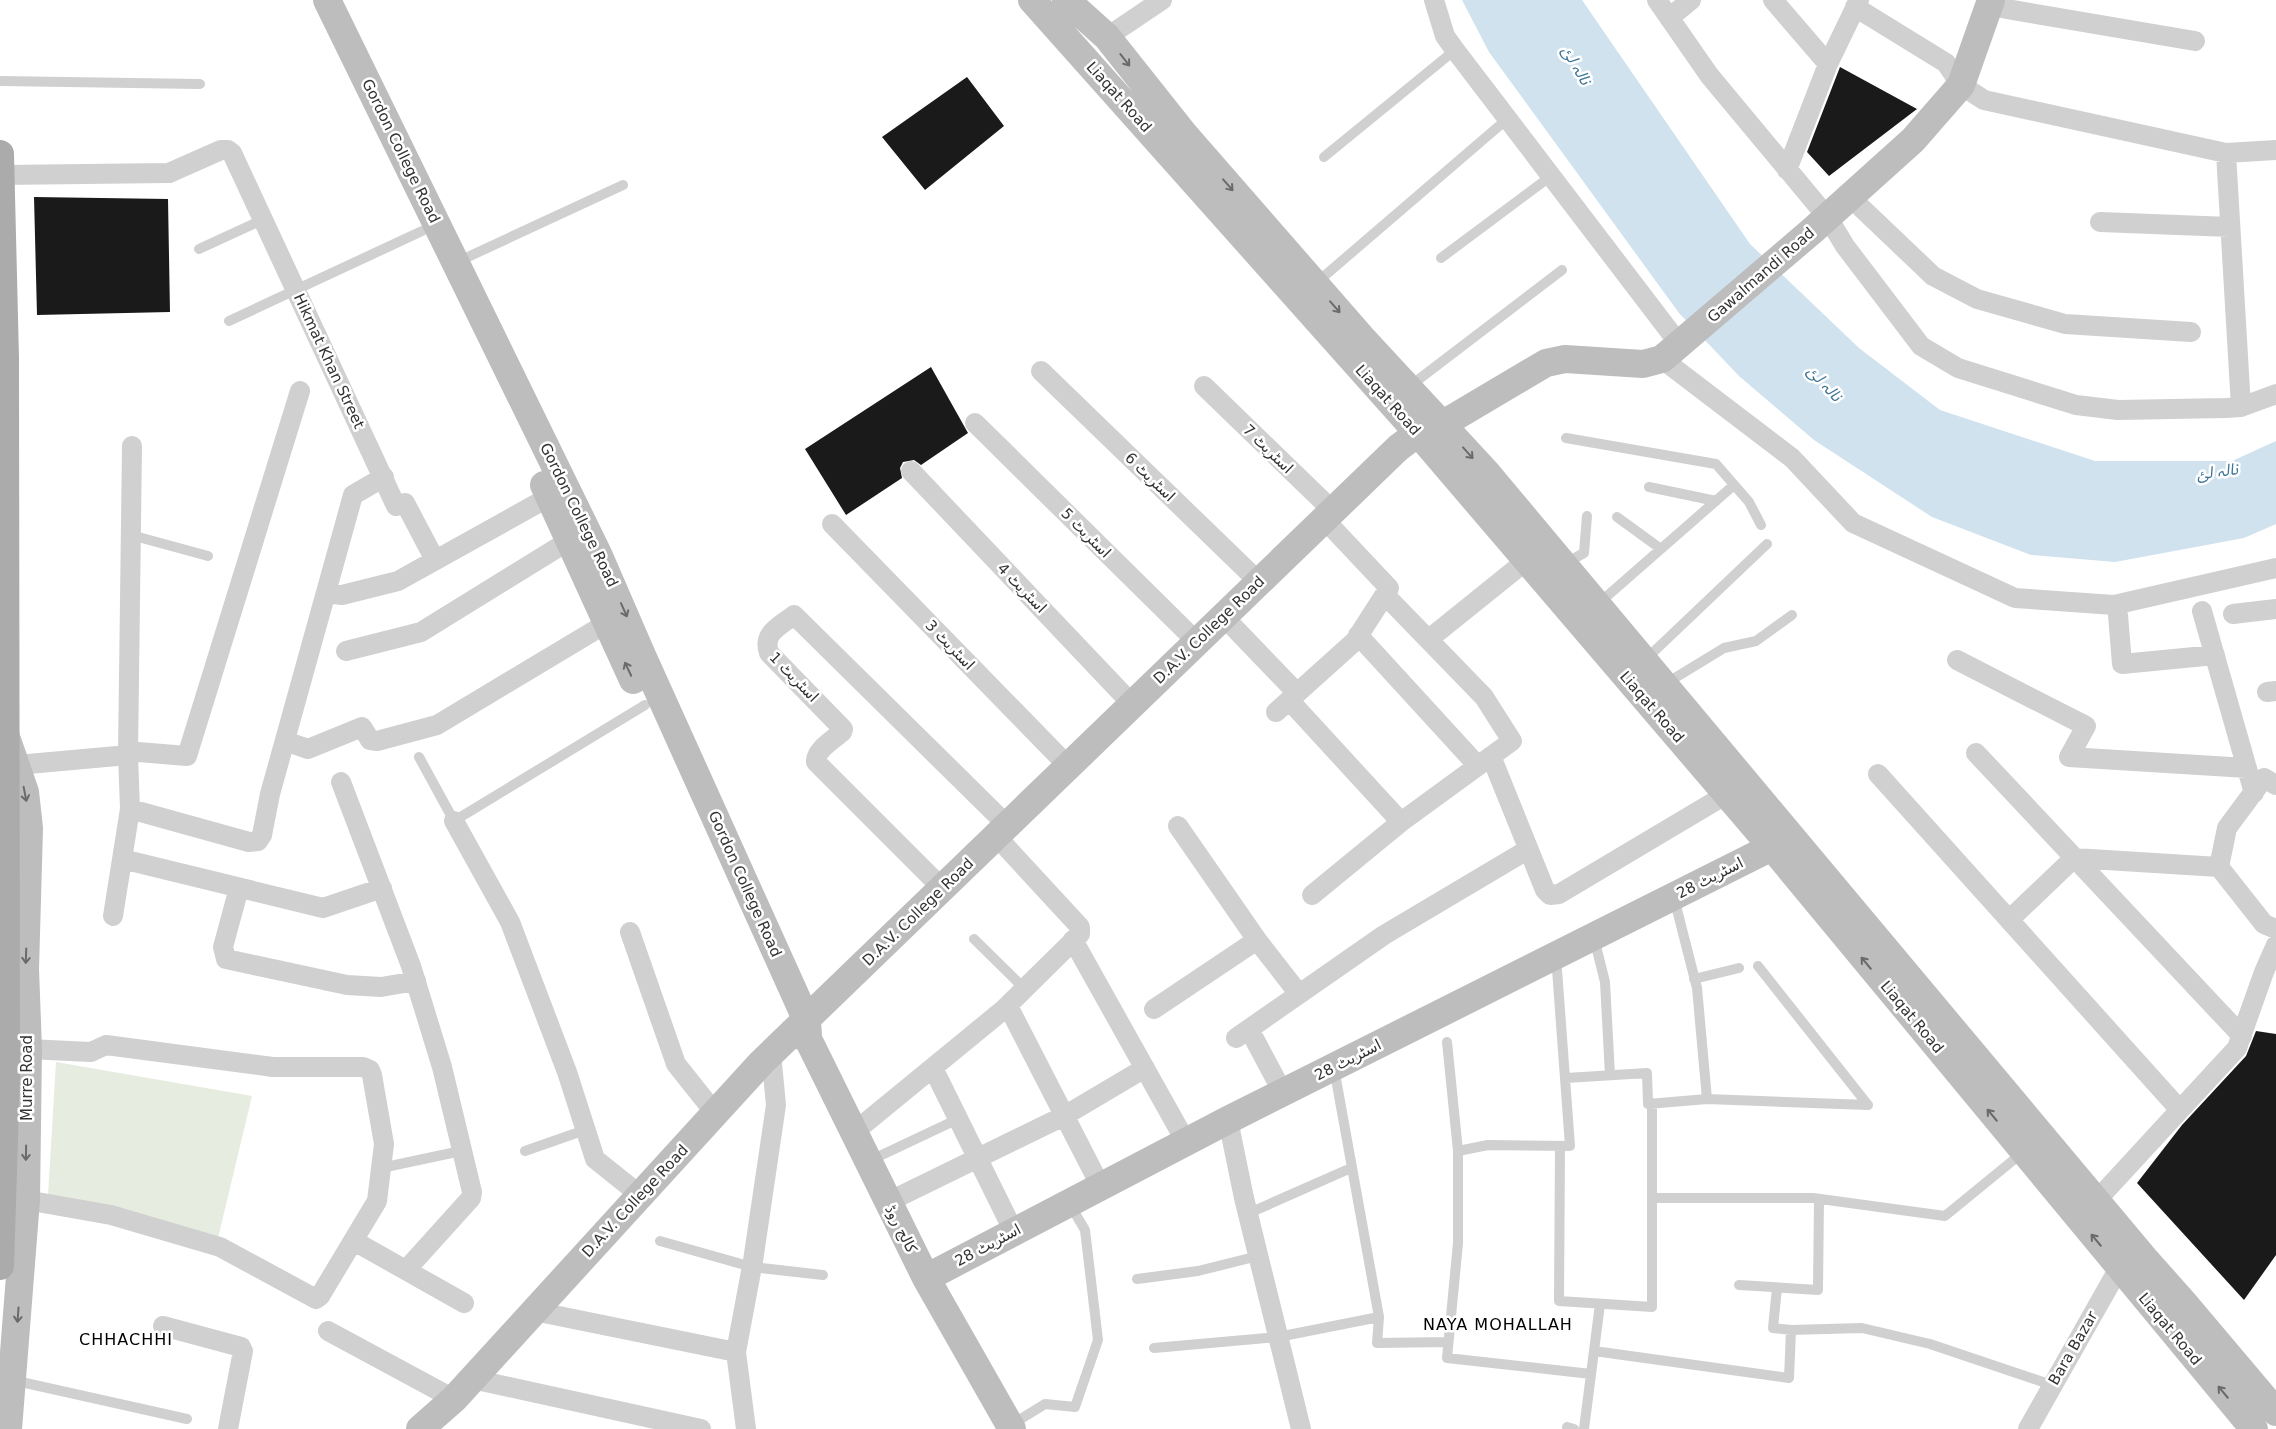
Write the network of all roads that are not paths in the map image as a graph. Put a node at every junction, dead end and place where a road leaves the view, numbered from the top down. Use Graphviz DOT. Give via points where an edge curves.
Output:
graph roads {
  1 [pos="310,0"];
  2 [pos="327,0"];
  3 [pos="1032,0"];
  4 [pos="1066,0"];
  5 [pos="1162,0"];
  6 [pos="1434,0"];
  7 [pos="1657,0"];
  8 [pos="1691,0"];
  9 [pos="1773,0"];
  10 [pos="1857,3"];
  11 [pos="1990,3"];
  12 [pos="1669,18"];
  13 [pos="1107,37"];
  14 [pos="2195,41"];
  15 [pos="1455,50"];
  16 [pos="1828,64"];
  17 [pos="0,81"];
  18 [pos="200,84"];
  19 [pos="1961,85"];
  20 [pos="1499,126"];
  21 [pos="2276,150"];
  22 [pos="2226,153"];
  23 [pos="1324,157"];
  24 [pos="0,165"];
  25 [pos="1787,170"];
  26 [pos="1551,176"];
  27 [pos="623,185"];
  28 [pos="1850,197"];
  29 [pos="262,220"];
  30 [pos="2100,222"];
  31 [pos="1821,224"];
  32 [pos="2230,227"];
  33 [pos="422,231"];
  34 [pos="199,249"];
  35 [pos="1441,258"];
  36 [pos="456,262"];
  37 [pos="1562,270"];
  38 [pos="1315,284"];
  39 [pos="295,289"];
  40 [pos="229,321"];
  41 [pos="2191,332"];
  42 [pos="1671,352"];
  43 [pos="2,358"];
  44 [pos="1041,371"];
  45 [pos="1204,386"];
  46 [pos="1408,387"];
  47 [pos="300,391"];
  48 [pos="2276,394"];
  49 [pos="2241,407"];
  50 [pos="975,424"];
  51 [pos="1430,429"];
  52 [pos="1566,438"];
  53 [pos="132,446"];
  54 [pos="911,471"];
  55 [pos="384,477"];
  56 [pos="1734,485"];
  57 [pos="1649,487"];
  58 [pos="549,497"];
  59 [pos="1716,501"];
  60 [pos="1328,515"];
  61 [pos="1586,516"];
  62 [pos="1617,517"];
  63 [pos="832,524"];
  64 [pos="1761,525"];
  65 [pos="131,535"];
  66 [pos="570,540"];
  67 [pos="1767,544"];
  68 [pos="1661,549"];
  69 [pos="208,556"];
  70 [pos="435,560"];
  71 [pos="1527,560"];
  72 [pos="1563,564"];
  73 [pos="2276,568"];
  74 [pos="1259,582"];
  75 [pos="326,593"];
  76 [pos="1386,595"];
  77 [pos="1597,604"];
  78 [pos="2276,609"];
  79 [pos="2202,611"];
  80 [pos="2233,614"];
  81 [pos="1792,615"];
  82 [pos="2118,615"];
  83 [pos="1223,616"];
  84 [pos="606,623"];
  85 [pos="1358,635"];
  86 [pos="1429,639"];
  87 [pos="1197,642"];
  88 [pos="346,651"];
  89 [pos="2214,655"];
  90 [pos="1644,660"];
  91 [pos="1957,660"];
  92 [pos="1664,684"];
  93 [pos="1287,701"];
  94 [pos="1132,704"];
  95 [pos="645,705"];
  96 [pos="4,731"];
  97 [pos="285,741"];
  98 [pos="1976,753"];
  99 [pos="128,755"];
  100 [pos="419,757"];
  101 [pos="1484,761"];
  102 [pos="17,765"];
  103 [pos="1068,766"];
  104 [pos="2247,768"];
  105 [pos="1878,774"];
  106 [pos="341,782"];
  107 [pos="2276,785"];
  108 [pos="2254,793"];
  109 [pos="1727,794"];
  110 [pos="130,809"];
  111 [pos="454,821"];
  112 [pos="1401,822"];
  113 [pos="1178,826"];
  114 [pos="1001,830"];
  115 [pos="1772,846"];
  116 [pos="1528,850"];
  117 [pos="2074,858"];
  118 [pos="122,859"];
  119 [pos="2219,867"];
  120 [pos="239,888"];
  121 [pos="382,888"];
  122 [pos="942,888"];
  123 [pos="1312,895"];
  124 [pos="1673,897"];
  125 [pos="113,916"];
  126 [pos="2009,920"];
  127 [pos="2276,929"];
  128 [pos="630,932"];
  129 [pos="1594,936"];
  130 [pos="974,939"];
  131 [pos="1073,940"];
  132 [pos="1257,940"];
  133 [pos="2276,945"];
  134 [pos="1556,955"];
  135 [pos="1758,966"];
  136 [pos="1739,968"];
  137 [pos="1694,979"];
  138 [pos="416,981"];
  139 [pos="1025,989"];
  140 [pos="1299,994"];
  141 [pos="1008,1006"];
  142 [pos="1154,1009"];
  143 [pos="802,1031"];
  144 [pos="2242,1036"];
  145 [pos="1447,1042"];
  146 [pos="28,1049"];
  147 [pos="771,1054"];
  148 [pos="1334,1067"];
  149 [pos="933,1068"];
  150 [pos="1145,1068"];
  151 [pos="1610,1075"];
  152 [pos="1566,1078"];
  153 [pos="1283,1093"];
  154 [pos="1707,1099"];
  155 [pos="1652,1103"];
  156 [pos="2180,1110"];
  157 [pos="715,1114"];
  158 [pos="1064,1116"];
  159 [pos="958,1119"];
  160 [pos="1228,1120"];
  161 [pos="585,1130"];
  162 [pos="854,1132"];
  163 [pos="1186,1142"];
  164 [pos="1560,1146"];
  165 [pos="461,1151"];
  166 [pos="525,1151"];
  167 [pos="1458,1151"];
  168 [pos="2023,1152"];
  169 [pos="978,1158"];
  170 [pos="868,1162"];
  171 [pos="381,1168"];
  172 [pos="1351,1168"];
  173 [pos="1100,1187"];
  174 [pos="640,1195"];
  175 [pos="1652,1198"];
  176 [pos="1819,1199"];
  177 [pos="26,1200"];
  178 [pos="2096,1201"];
  179 [pos="888,1202"];
  180 [pos="1069,1203"];
  181 [pos="1247,1214"];
  182 [pos="1014,1232"];
  183 [pos="354,1241"];
  184 [pos="660,1241"];
  185 [pos="1258,1256"];
  186 [pos="0,1266"];
  187 [pos="752,1266"];
  188 [pos="2119,1268"];
  189 [pos="406,1270"];
  190 [pos="823,1275"];
  191 [pos="926,1278"];
  192 [pos="1137,1279"];
  193 [pos="1739,1285"];
  194 [pos="1777,1288"];
  195 [pos="464,1303"];
  196 [pos="1600,1304"];
  197 [pos="534,1311"];
  198 [pos="1379,1317"];
  199 [pos="163,1326"];
  200 [pos="1791,1330"];
  201 [pos="328,1331"];
  202 [pos="1278,1337"];
  203 [pos="1448,1342"];
  204 [pos="1154,1348"];
  205 [pos="1594,1351"];
  206 [pos="736,1352"];
  207 [pos="1591,1374"];
  208 [pos="10,1379"];
  209 [pos="472,1379"];
  210 [pos="2052,1385"];
  211 [pos="454,1398"];
  212 [pos="2276,1412"];
  213 [pos="187,1419"];
  214 [pos="12,1422"];
  215 [pos="1011,1427"];
  216 [pos="228,1429"];
  217 [pos="420,1429"];
  218 [pos="701,1429"];
  219 [pos="746,1429"];
  220 [pos="1301,1429"];
  221 [pos="1584,1429"];
  222 [pos="2028,1429"];
  223 [pos="2254,1429"];
  1 -- 33 [label="street, Gordon College Road"];
  2 -- 36 [label="street, Gordon College Road"];
  3 -- 51 [label="street, Liaqat Road"];
  4 -- 13 [label="street, Liaqat Road"];
  5 -- 13 [label="street"];
  6 -- 15 [label="street" via="1445,36"];
  7 -- 12 [label="street"];
  8 -- 12 [label="street"];
  9 -- 16 [label="street"];
  10 -- 16 [label="street"];
  10 -- 19 [label="street" via="1946,62"];
  11 -- 14 [label="street"];
  11 -- 19 [label="street, Gawalmandi Road"];
  12 -- 25 [label="street" via="1709,75"];
  13 -- 38 [label="street, Liaqat Road, one-way" via="1184,134"];
  15 -- 23 [label="lane"];
  15 -- 26 [label="street"];
  16 -- 25 [label="street"];
  17 -- 18 [label="lane"];
  19 -- 22 [label="street" via="1984,100 1999,104"];
  19 -- 28 [label="street, Gawalmandi Road" via="1913,140"];
  20 -- 38 [label="lane"];
  21 -- 22 [label="street"];
  22 -- 32 [label="street"];
  24 -- 29 [label="street, Hikmat Khan Street" via="169,173 221,150 228,150"];
  24 -- 43 [label="main road"];
  25 -- 31 [label="street"];
  26 -- 35 [label="lane"];
  26 -- 42 [label="street"];
  27 -- 36 [label="lane"];
  28 -- 31 [label="street, Gawalmandi Road"];
  28 -- 41 [label="street" via="1933,276 1977,299 2065,324"];
  29 -- 34 [label="lane"];
  29 -- 39 [label="street, Hikmat Khan Street"];
  30 -- 32 [label="street"];
  31 -- 42 [label="street, Gawalmandi Road"];
  31 -- 49 [label="street" via="1845,246 1921,346 1958,368 2076,405 2118,410"];
  32 -- 49 [label="street"];
  33 -- 39 [label="lane"];
  33 -- 58 [label="street, Gordon College Road"];
  36 -- 143 [label="street, Gordon College Road, one-way" via="599,556"];
  37 -- 46 [label="lane"];
  38 -- 46 [label="street, Liaqat Road, one-way"];
  39 -- 40 [label="lane"];
  39 -- 55 [label="street, Hikmat Khan Street"];
  42 -- 51 [label="street, Gawalmandi Road" via="1643,364 1565,359 1546,363"];
  42 -- 73 [label="street" via="1792,458 1853,523 2015,598 2114,605"];
  43 -- 96 [label="main road"];
  44 -- 74 [label="street, اسٹریٹ 6"];
  45 -- 60 [label="street, اسٹریٹ 7"];
  46 -- 51 [label="street, Liaqat Road"];
  47 -- 99 [label="street" via="187,756 138,752"];
  48 -- 49 [label="street"];
  50 -- 87 [label="street, اسٹریٹ 5"];
  51 -- 60 [label="street, D.A.V. College Road" via="1398,448"];
  51 -- 71 [label="street, Liaqat Road"];
  51 -- 72 [label="street, Liaqat Road, one-way"];
  52 -- 56 [label="lane" via="1716,464"];
  53 -- 65 [label="street"];
  54 -- 94 [label="street, اسٹریٹ 4"];
  55 -- 70 [label="street, Hikmat Khan Street" via="396,506 405,503"];
  55 -- 75 [label="street" via="353,495"];
  56 -- 59 [label="lane"];
  56 -- 64 [label="lane" via="1749,502"];
  57 -- 59 [label="lane"];
  58 -- 66 [label="street, Gordon College Road"];
  58 -- 70 [label="street"];
  59 -- 68 [label="lane"];
  60 -- 74 [label="street, D.A.V. College Road"];
  60 -- 76 [label="street, اسٹریٹ 7" via="1389,588"];
  61 -- 72 [label="lane" via="1584,553"];
  62 -- 68 [label="lane"];
  63 -- 103 [label="street, اسٹریٹ 3"];
  65 -- 69 [label="lane"];
  65 -- 99 [label="street"];
  66 -- 84 [label="street, Gordon College Road"];
  66 -- 88 [label="street" via="421,632"];
  67 -- 90 [label="lane"];
  68 -- 77 [label="lane"];
  70 -- 75 [label="street" via="398,581 342,595"];
  71 -- 86 [label="street"];
  71 -- 109 [label="street, Liaqat Road"];
  72 -- 77 [label="street, Liaqat Road"];
  74 -- 83 [label="street, D.A.V. College Road"];
  75 -- 97 [label="street"];
  76 -- 85 [label="street"];
  76 -- 86 [label="street"];
  77 -- 90 [label="street, Liaqat Road"];
  78 -- 80 [label="street"];
  79 -- 89 [label="street"];
  81 -- 92 [label="lane" via="1756,641 1724,648"];
  82 -- 89 [label="street" via="2122,664"];
  83 -- 87 [label="street, D.A.V. College Road"];
  83 -- 93 [label="street"];
  95 -- 84 [label="street, Gordon College Road, one-way"];
  84 -- 97 [label="street" via="437,725 377,741 370,740 362,727 308,749"];
  85 -- 93 [label="street"];
  85 -- 101 [label="street"];
  86 -- 101 [label="street" via="1484,696 1512,742"];
  87 -- 94 [label="street, D.A.V. College Road"];
  89 -- 104 [label="street"];
  90 -- 92 [label="street, Liaqat Road"];
  91 -- 104 [label="street" via="2086,726 2069,756"];
  92 -- 178 [label="street, Liaqat Road"];
  93 -- 112 [label="street"];
  94 -- 103 [label="street, D.A.V. College Road"];
  95 -- 111 [label="lane"];
  95 -- 143 [label="street, Gordon College Road"];
  96 -- 102 [label="street, Murre Road"];
  96 -- 186 [label="main road" via="6,1076"];
  97 -- 110 [label="street" via="258,841 249,842"];
  98 -- 117 [label="street"];
  99 -- 102 [label="street"];
  99 -- 110 [label="street"];
  100 -- 111 [label="lane"];
  101 -- 112 [label="street"];
  101 -- 116 [label="street"];
  102 -- 146 [label="street, Murre Road, one-way" via="25,792 29,828 25,969"];
  103 -- 114 [label="street, D.A.V. College Road"];
  104 -- 108 [label="street"];
  105 -- 126 [label="street"];
  106 -- 121 [label="street"];
  107 -- 108 [label="street" via="2264,778"];
  108 -- 119 [label="street" via="2227,828"];
  109 -- 115 [label="street, Liaqat Road"];
  109 -- 116 [label="street" via="1559,894 1550,895 1545,890"];
  110 -- 118 [label="street"];
  111 -- 161 [label="street" via="510,922 567,1072"];
  112 -- 123 [label="street"];
  113 -- 132 [label="street"];
  114 -- 122 [label="street, D.A.V. College Road"];
  114 -- 122 [label="street, اسٹریٹ 1" via="794,615 768,636 769,653 843,728 818,752 816,762"];
  114 -- 131 [label="street" via="1080,927 1080,934"];
  115 -- 124 [label="street, اسٹریٹ 28"];
  168 -- 115 [label="street, Liaqat Road, one-way"];
  116 -- 140 [label="street" via="1384,935"];
  117 -- 119 [label="street"];
  117 -- 126 [label="street"];
  117 -- 144 [label="street"];
  118 -- 120 [label="street"];
  118 -- 125 [label="street"];
  119 -- 127 [label="street" via="2264,924"];
  120 -- 121 [label="street" via="323,908"];
  120 -- 138 [label="street" via="223,947 226,959 347,985 381,987"];
  121 -- 138 [label="street"];
  122 -- 143 [label="street, D.A.V. College Road"];
  124 -- 129 [label="street, اسٹریٹ 28"];
  124 -- 137 [label="lane"];
  126 -- 156 [label="street"];
  128 -- 157 [label="street" via="676,1064"];
  129 -- 134 [label="street, اسٹریٹ 28"];
  129 -- 151 [label="lane" via="1605,982"];
  130 -- 139 [label="lane"];
  131 -- 139 [label="street"];
  131 -- 150 [label="street"];
  132 -- 140 [label="street"];
  132 -- 142 [label="street"];
  133 -- 144 [label="street"];
  134 -- 148 [label="street, اسٹریٹ 28"];
  134 -- 152 [label="lane"];
  135 -- 154 [label="lane" via="1868,1106"];
  136 -- 137 [label="lane"];
  137 -- 154 [label="lane"];
  138 -- 165 [label="street" via="442,1067"];
  139 -- 141 [label="street"];
  140 -- 153 [label="street" via="1242,1033"];
  141 -- 149 [label="street"];
  141 -- 158 [label="street"];
  143 -- 147 [label="street, D.A.V. College Road"];
  143 -- 162 [label="street, کالج روڈ"];
  144 -- 156 [label="street" via="2237,1048"];
  145 -- 167 [label="lane"];
  146 -- 171 [label="street" via="91,1052 106,1045 273,1067 364,1067 372,1075 384,1144"];
  146 -- 177 [label="street, Murre Road, one-way"];
  147 -- 157 [label="street, D.A.V. College Road"];
  147 -- 187 [label="street" via="776,1105"];
  148 -- 153 [label="street, اسٹریٹ 28"];
  148 -- 172 [label="lane"];
  149 -- 159 [label="street"];
  149 -- 162 [label="street"];
  150 -- 158 [label="street"];
  150 -- 163 [label="street"];
  151 -- 152 [label="lane"];
  151 -- 155 [label="lane" via="1647,1073 1648,1104"];
  152 -- 164 [label="lane" via="1570,1146"];
  153 -- 160 [label="street, اسٹریٹ 28"];
  154 -- 155 [label="lane"];
  155 -- 175 [label="lane"];
  156 -- 178 [label="street"];
  157 -- 174 [label="street, D.A.V. College Road"];
  158 -- 169 [label="street"];
  158 -- 173 [label="street"];
  159 -- 169 [label="street"];
  159 -- 170 [label="lane"];
  160 -- 163 [label="street, اسٹریٹ 28"];
  160 -- 181 [label="street"];
  161 -- 166 [label="lane"];
  161 -- 174 [label="street" via="595,1160"];
  162 -- 170 [label="street, کالج روڈ"];
  163 -- 173 [label="street, اسٹریٹ 28"];
  164 -- 167 [label="lane" via="1488,1145"];
  164 -- 196 [label="lane" via="1559,1301"];
  165 -- 171 [label="lane"];
  165 -- 189 [label="street" via="471,1198"];
  167 -- 203 [label="lane" via="1458,1243"];
  168 -- 176 [label="lane" via="1945,1216"];
  188 -- 168 [label="street, Liaqat Road, one-way"];
  169 -- 179 [label="street"];
  169 -- 182 [label="street"];
  170 -- 179 [label="street, کالج روڈ"];
  171 -- 183 [label="street" via="377,1201"];
  172 -- 181 [label="lane"];
  172 -- 198 [label="lane"];
  173 -- 180 [label="street, اسٹریٹ 28"];
  174 -- 197 [label="street, D.A.V. College Road"];
  175 -- 176 [label="lane"];
  175 -- 196 [label="lane" via="1652,1307"];
  176 -- 194 [label="lane" via="1818,1290"];
  177 -- 183 [label="street" via="111,1215 220,1247 316,1299"];
  177 -- 208 [label="street, Murre Road, one-way"];
  178 -- 212 [label="street, Liaqat Road"];
  179 -- 191 [label="street, کالج روڈ"];
  180 -- 182 [label="street, اسٹریٹ 28"];
  180 -- 215 [label="lane" via="1086,1230 1098,1340 1075,1407 1045,1404"];
  181 -- 185 [label="street"];
  182 -- 191 [label="street, اسٹریٹ 28"];
  183 -- 189 [label="street"];
  184 -- 187 [label="lane"];
  185 -- 192 [label="lane" via="1198,1271"];
  185 -- 202 [label="street"];
  187 -- 190 [label="lane"];
  187 -- 206 [label="street"];
  188 -- 210 [label="street, Bara Bazar"];
  223 -- 188 [label="street, Liaqat Road, one-way"];
  189 -- 195 [label="street"];
  191 -- 215 [label="street, کالج روڈ"];
  193 -- 194 [label="lane"];
  194 -- 200 [label="lane" via="1773,1328"];
  196 -- 205 [label="lane"];
  197 -- 206 [label="street"];
  197 -- 209 [label="street, D.A.V. College Road"];
  198 -- 202 [label="lane"];
  198 -- 203 [label="lane" via="1376,1343"];
  199 -- 216 [label="street" via="241,1347 243,1351"];
  200 -- 205 [label="lane" via="1789,1378"];
  200 -- 210 [label="lane" via="1862,1328 1930,1344"];
  201 -- 211 [label="street"];
  202 -- 204 [label="lane"];
  202 -- 220 [label="street"];
  203 -- 207 [label="lane" via="1447,1358"];
  205 -- 207 [label="lane"];
  206 -- 219 [label="street"];
  207 -- 221 [label="lane"];
  208 -- 213 [label="lane"];
  208 -- 214 [label="street, Murre Road"];
  209 -- 211 [label="street, D.A.V. College Road"];
  209 -- 218 [label="street"];
  210 -- 222 [label="street, Bara Bazar"];
  211 -- 217 [label="street, D.A.V. College Road"];
}
